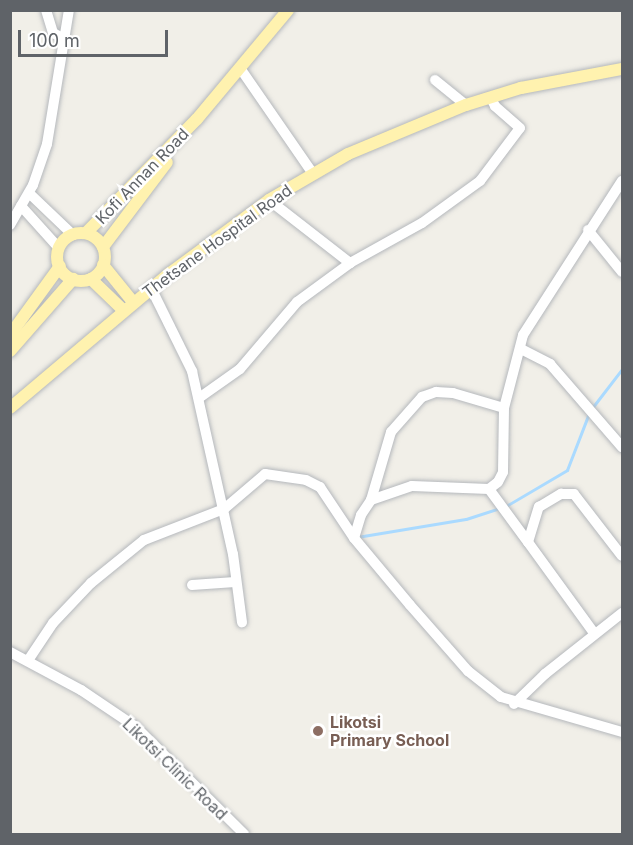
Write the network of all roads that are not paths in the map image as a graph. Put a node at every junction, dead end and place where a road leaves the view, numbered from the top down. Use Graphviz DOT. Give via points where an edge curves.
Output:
graph roads {
  1 [pos="46,10"];
  2 [pos="69,10"];
  3 [pos="288,10"];
  4 [pos="65,39"];
  5 [pos="240,68"];
  6 [pos="622,69"];
  7 [pos="435,80"];
  8 [pos="492,98"];
  9 [pos="466,105"];
  10 [pos="197,119"];
  11 [pos="313,174"];
  12 [pos="622,181"];
  13 [pos="29,194"];
  14 [pos="269,200"];
  15 [pos="21,207"];
  16 [pos="10,225"];
  17 [pos="588,230"];
  18 [pos="86,233"];
  19 [pos="73,235"];
  20 [pos="103,247"];
  21 [pos="59,248"];
  22 [pos="350,263"];
  23 [pos="103,265"];
  24 [pos="60,266"];
  25 [pos="622,272"];
  26 [pos="73,279"];
  27 [pos="91,279"];
  28 [pos="151,288"];
  29 [pos="134,302"];
  30 [pos="123,310"];
  31 [pos="10,335"];
  32 [pos="520,349"];
  33 [pos="10,351"];
  34 [pos="199,398"];
  35 [pos="10,408"];
  36 [pos="504,408"];
  37 [pos="622,447"];
  38 [pos="489,489"];
  39 [pos="371,500"];
  40 [pos="224,509"];
  41 [pos="354,538"];
  42 [pos="528,542"];
  43 [pos="622,556"];
  44 [pos="235,582"];
  45 [pos="192,585"];
  46 [pos="622,613"];
  47 [pos="242,622"];
  48 [pos="594,633"];
  49 [pos="10,652"];
  50 [pos="29,659"];
  51 [pos="514,704"];
  52 [pos="618,730"];
  53 [pos="244,834"];
  1 -- 4 [label="street" via="53,33"];
  2 -- 4 [label="street"];
  3 -- 5 [label="main road, Kofi Annan Road"];
  4 -- 13 [label="street" via="46,144"];
  5 -- 10 [label="main road, Kofi Annan Road"];
  5 -- 11 [label="street"];
  6 -- 8 [label="main road, Thetsane Hospital Road"];
  7 -- 9 [label="street"];
  8 -- 9 [label="main road, Thetsane Hospital Road"];
  8 -- 22 [label="street" via="495,106 520,128 480,181 422,223"];
  9 -- 11 [label="main road, Thetsane Hospital Road" via="401,130"];
  10 -- 18 [label="main road, Kofi Annan Road"];
  10 -- 20 [label="main road, Kofi Annan Road"];
  11 -- 14 [label="main road, Thetsane Hospital Road"];
  12 -- 17 [label="street"];
  13 -- 15 [label="street"];
  13 -- 19 [label="street"];
  14 -- 22 [label="street"];
  14 -- 28 [label="main road, Thetsane Hospital Road"];
  15 -- 16 [label="street"];
  15 -- 21 [label="street"];
  17 -- 25 [label="street"];
  17 -- 32 [label="street" via="534,313"];
  18 -- 19 [label="main road"];
  18 -- 20 [label="main road"];
  19 -- 21 [label="main road"];
  20 -- 23 [label="main road"];
  21 -- 24 [label="main road"];
  22 -- 34 [label="street" via="297,303 240,369"];
  23 -- 27 [label="main road"];
  23 -- 29 [label="main road"];
  24 -- 26 [label="main road"];
  24 -- 31 [label="main road"];
  26 -- 27 [label="main road"];
  26 -- 33 [label="main road"];
  27 -- 30 [label="main road"];
  28 -- 29 [label="main road, Thetsane Hospital Road"];
  28 -- 34 [label="street" via="188,362"];
  29 -- 30 [label="main road, Thetsane Hospital Road"];
  30 -- 35 [label="main road, Thetsane Hospital Road"];
  32 -- 36 [label="street"];
  32 -- 37 [label="street" via="550,364"];
  34 -- 40 [label="street"];
  36 -- 38 [label="street" via="503,472"];
  36 -- 39 [label="street" via="453,393 436,392 422,397 391,432"];
  38 -- 39 [label="street" via="412,486"];
  38 -- 42 [label="street"];
  39 -- 41 [label="street" via="360,514"];
  40 -- 41 [label="street" via="265,474 306,480 320,487"];
  40 -- 44 [label="street"];
  40 -- 50 [label="street" via="144,540 91,583 52,623"];
  41 -- 51 [label="street" via="468,670"];
  42 -- 43 [label="street" via="539,507 548,499 569,493 578,498"];
  42 -- 48 [label="street"];
  44 -- 45 [label="street"];
  44 -- 47 [label="street"];
  46 -- 48 [label="street"];
  48 -- 51 [label="street"];
  49 -- 50 [label="street, Likotsi Clinic Road"];
  50 -- 53 [label="street, Likotsi Clinic Road" via="136,727"];
  51 -- 52 [label="street"];
}
